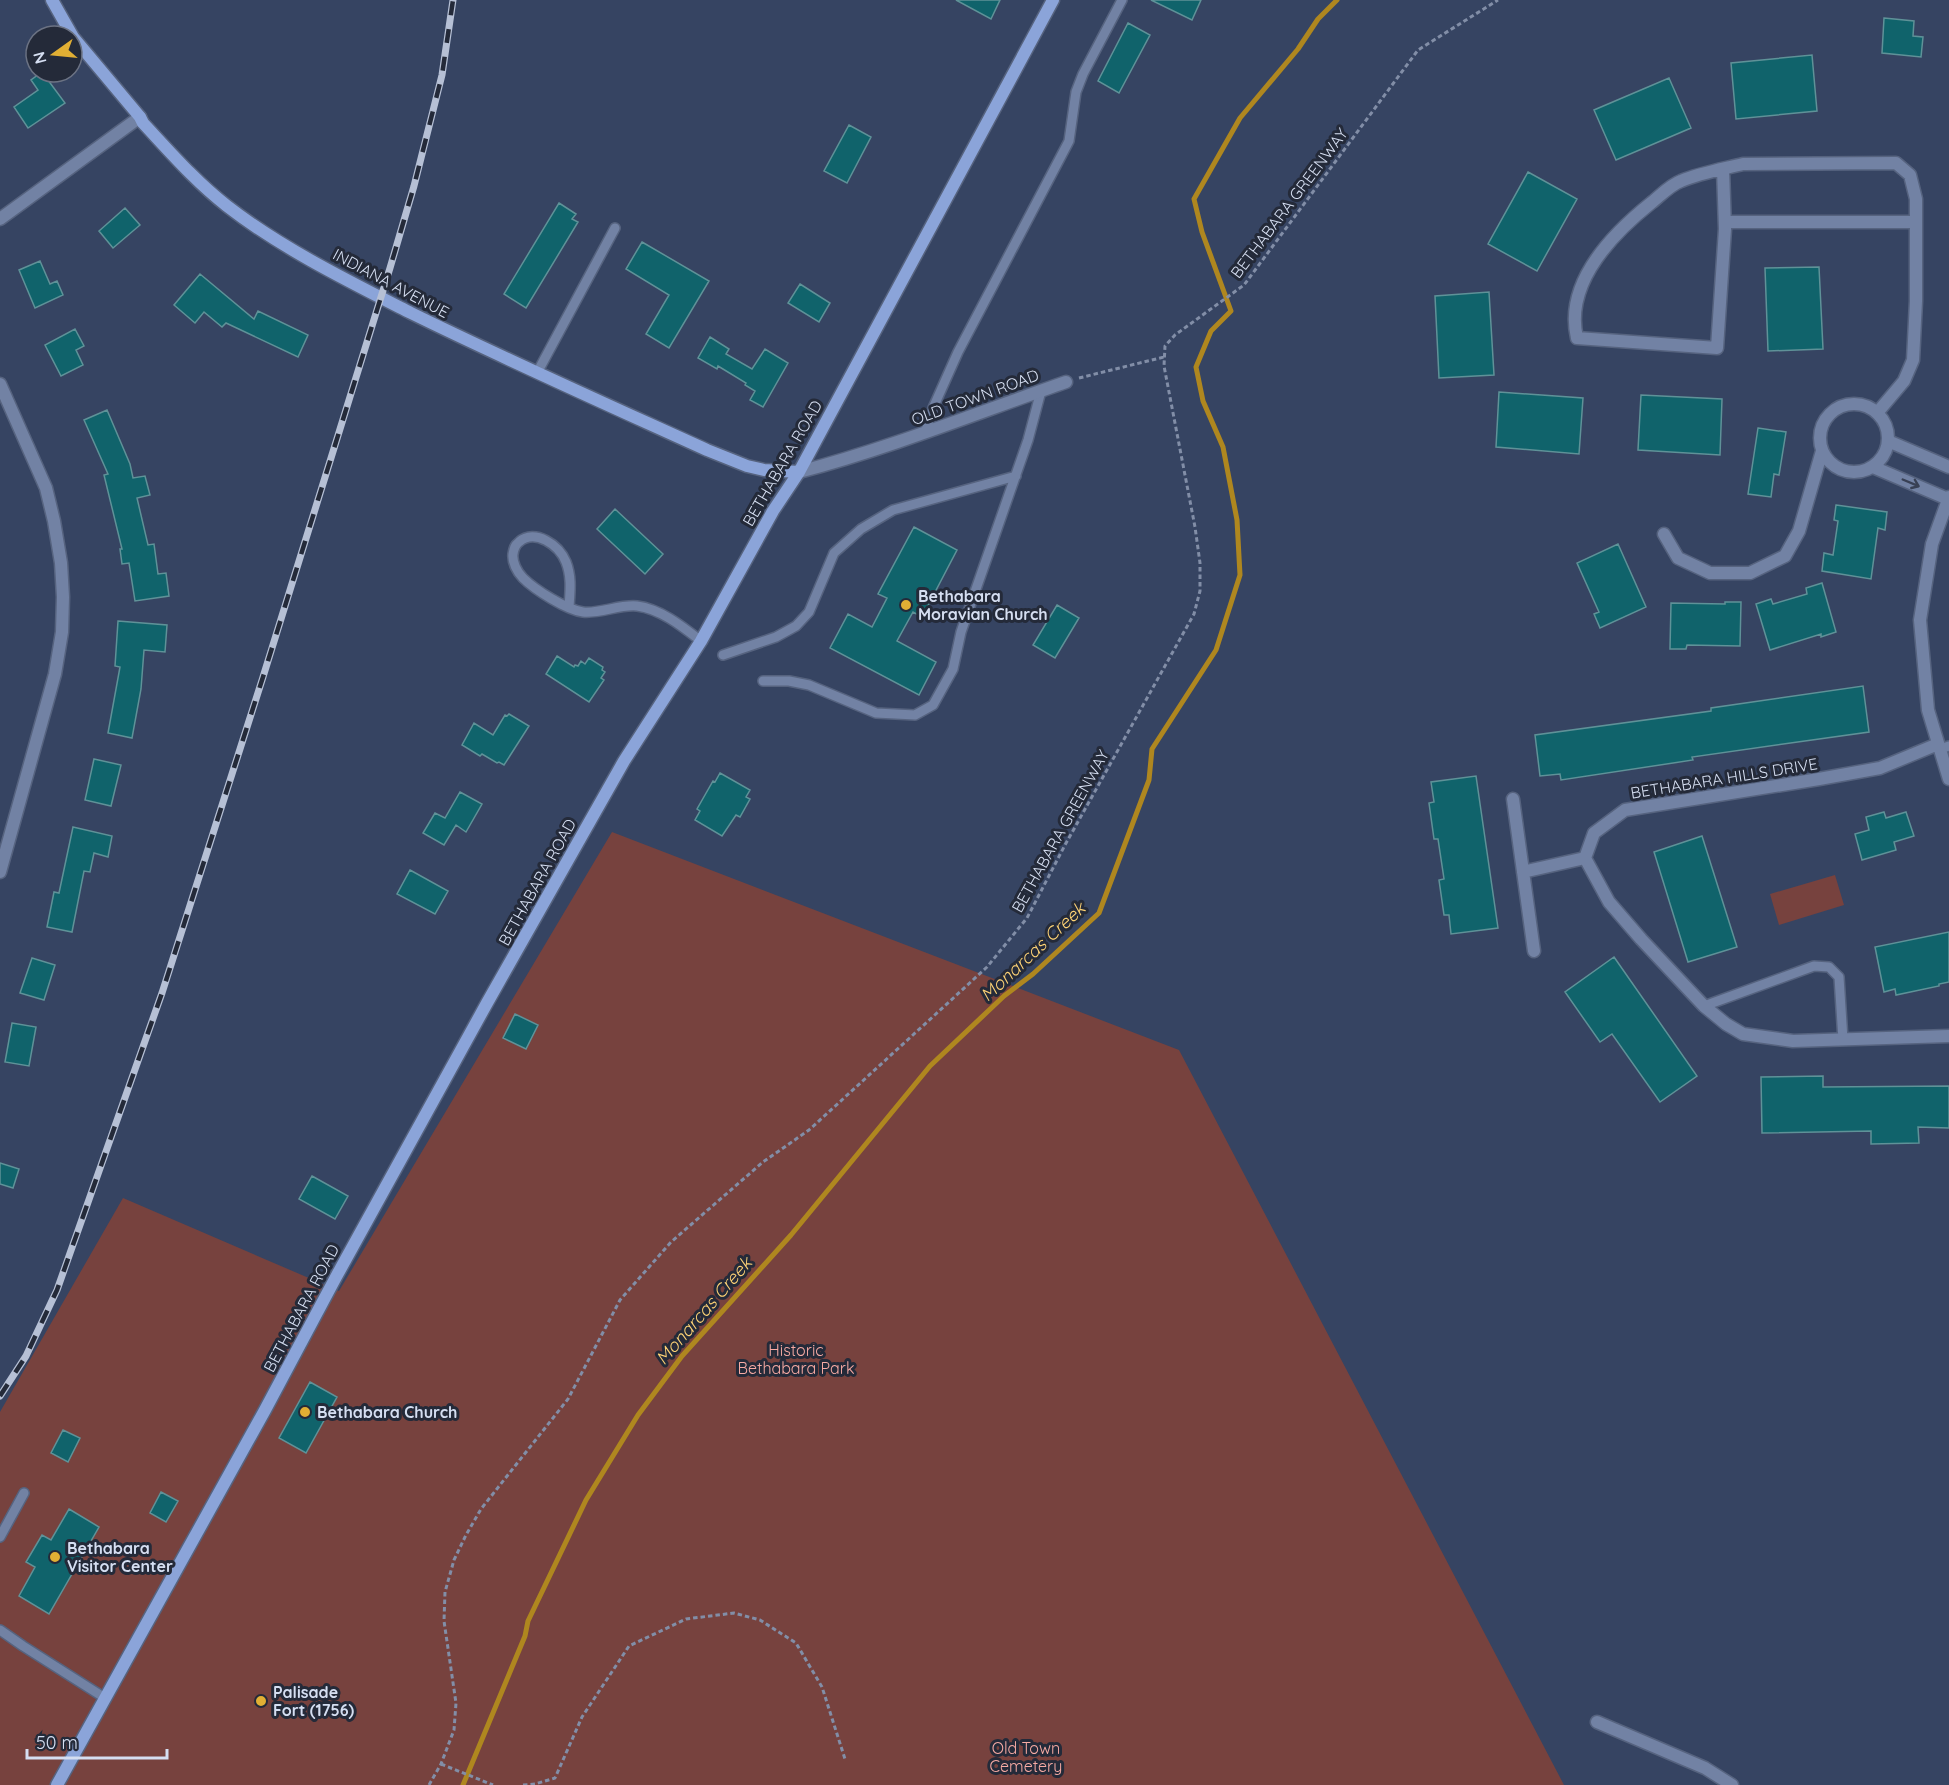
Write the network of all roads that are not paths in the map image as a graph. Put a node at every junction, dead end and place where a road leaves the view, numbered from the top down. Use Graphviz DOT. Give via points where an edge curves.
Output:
graph roads {
  1 [pos="52,0"];
  2 [pos="1053,0"];
  3 [pos="1122,0"];
  4 [pos="140,117"];
  5 [pos="1723,169"];
  6 [pos="0,219"];
  7 [pos="1725,222"];
  8 [pos="1916,222"];
  9 [pos="615,228"];
  10 [pos="537,373"];
  11 [pos="1066,382"];
  12 [pos="0,384"];
  13 [pos="1041,391"];
  14 [pos="1877,413"];
  15 [pos="925,434"];
  16 [pos="1888,441"];
  17 [pos="1822,451"];
  18 [pos="1874,467"];
  19 [pos="1949,467"];
  20 [pos="799,472"];
  21 [pos="1016,476"];
  22 [pos="1948,498"];
  23 [pos="1664,534"];
  24 [pos="568,607"];
  25 [pos="701,641"];
  26 [pos="723,655"];
  27 [pos="763,681"];
  28 [pos="1943,747"];
  29 [pos="1949,778"];
  30 [pos="1513,799"];
  31 [pos="1585,858"];
  32 [pos="0,872"];
  33 [pos="1523,872"];
  34 [pos="1534,951"];
  35 [pos="1704,1006"];
  36 [pos="1949,1036"];
  37 [pos="1843,1040"];
  38 [pos="24,1493"];
  39 [pos="0,1537"];
  40 [pos="0,1630"];
  41 [pos="105,1698"];
  42 [pos="1597,1722"];
  43 [pos="57,1785"];
  44 [pos="1732,1785"];
  1 -- 4 [label="street, INDIANA AVENUE" via="74,38"];
  2 -- 20 [label="street, BETHABARA ROAD"];
  3 -- 15 [label="lane" via="1076,92 1069,141 958,352"];
  4 -- 6 [label="street"];
  4 -- 10 [label="street, INDIANA AVENUE" via="202,185 285,245 372,293"];
  5 -- 7 [label="street"];
  5 -- 7 [label="street" via="1679,182 1626,223 1598,256 1579,291 1574,310 1577,338 1717,348"];
  5 -- 8 [label="street" via="1743,164 1896,163 1910,175"];
  7 -- 8 [label="street"];
  8 -- 14 [label="street" via="1913,360 1904,381"];
  9 -- 10 [label="lane"];
  10 -- 20 [label="street, INDIANA AVENUE" via="727,458 764,470"];
  11 -- 13 [label="street, OLD TOWN ROAD"];
  12 -- 32 [label="street" via="46,488 61,563 63,597 55,674"];
  13 -- 15 [label="street, OLD TOWN ROAD"];
  13 -- 21 [label="lane"];
  14 -- 16 [label="street" via="1886,426"];
  14 -- 17 [label="street" via="1864,405 1849,404 1835,410 1824,421"];
  15 -- 20 [label="street, OLD TOWN ROAD"];
  16 -- 18 [label="street" via="1884,456"];
  16 -- 19 [label="street"];
  17 -- 18 [label="street" via="1830,464 1844,471 1859,473"];
  17 -- 23 [label="street" via="1799,531 1785,556 1750,573 1710,573 1678,558"];
  18 -- 22 [label="street, one-way"];
  20 -- 25 [label="street, BETHABARA ROAD"];
  21 -- 26 [label="lane" via="893,510 861,529 834,553 809,612 796,626"];
  21 -- 27 [label="lane" via="953,669 933,705 915,715 876,713 809,685"];
  22 -- 28 [label="street" via="1932,544 1920,620 1928,710"];
  24 -- 24 [label="lane" via="522,578 514,566 515,545 524,537 544,539 565,561 571,580"];
  24 -- 25 [label="lane" via="583,612 637,606 668,616"];
  25 -- 41 [label="street, BETHABARA ROAD" via="624,761 487,1003"];
  28 -- 29 [label="street"];
  28 -- 31 [label="street, BETHABARA HILLS DRIVE" via="1880,768 1625,810 1594,833"];
  30 -- 33 [label="street"];
  31 -- 33 [label="street"];
  31 -- 35 [label="street" via="1609,903"];
  33 -- 34 [label="street"];
  35 -- 37 [label="street" via="1743,1035 1793,1041"];
  35 -- 37 [label="lane" via="1814,966 1829,967 1839,977"];
  36 -- 37 [label="street"];
  38 -- 39 [label="lane"];
  40 -- 41 [label="lane"];
  41 -- 43 [label="street, BETHABARA ROAD"];
  42 -- 44 [label="street" via="1705,1768"];
}
